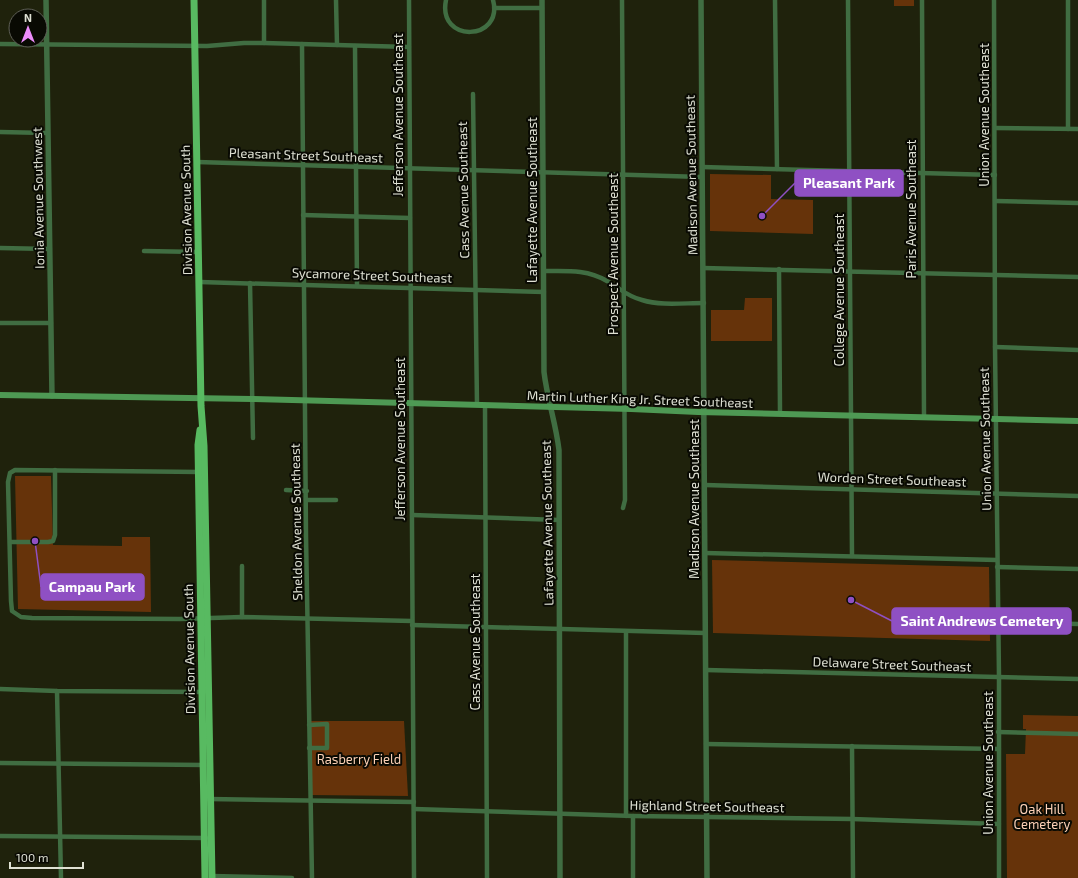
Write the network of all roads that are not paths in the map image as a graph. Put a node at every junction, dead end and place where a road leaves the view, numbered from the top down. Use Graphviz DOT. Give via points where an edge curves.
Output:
graph roads {
  1 [pos="194,0"];
  2 [pos="264,0"];
  3 [pos="336,0"];
  4 [pos="409,0"];
  5 [pos="446,0"];
  6 [pos="493,0"];
  7 [pos="542,0"];
  8 [pos="622,0"];
  9 [pos="701,0"];
  10 [pos="775,0"];
  11 [pos="848,0"];
  12 [pos="922,0"];
  13 [pos="994,0"];
  14 [pos="1068,0"];
  15 [pos="494,8"];
  16 [pos="542,8"];
  17 [pos="264,43"];
  18 [pos="48,44"];
  19 [pos="302,44"];
  20 [pos="337,45"];
  21 [pos="195,46"];
  22 [pos="355,46"];
  23 [pos="409,47"];
  24 [pos="46,48"];
  25 [pos="473,94"];
  26 [pos="995,128"];
  27 [pos="1068,129"];
  28 [pos="1078,129"];
  29 [pos="0,132"];
  30 [pos="48,132"];
  31 [pos="197,162"];
  32 [pos="303,165"];
  33 [pos="356,167"];
  34 [pos="702,167"];
  35 [pos="410,169"];
  36 [pos="777,169"];
  37 [pos="474,170"];
  38 [pos="544,172"];
  39 [pos="849,172"];
  40 [pos="923,173"];
  41 [pos="624,174"];
  42 [pos="995,175"];
  43 [pos="702,176"];
  44 [pos="995,201"];
  45 [pos="1078,203"];
  46 [pos="303,216"];
  47 [pos="356,217"];
  48 [pos="410,218"];
  49 [pos="0,248"];
  50 [pos="50,249"];
  51 [pos="144,251"];
  52 [pos="199,252"];
  53 [pos="703,268"];
  54 [pos="778,269"];
  55 [pos="544,271"];
  56 [pos="850,272"];
  57 [pos="922,273"];
  58 [pos="996,274"];
  59 [pos="1078,276"];
  60 [pos="200,282"];
  61 [pos="250,282"];
  62 [pos="304,285"];
  63 [pos="357,286"];
  64 [pos="410,288"];
  65 [pos="476,289"];
  66 [pos="544,292"];
  67 [pos="624,293"];
  68 [pos="704,303"];
  69 [pos="0,323"];
  70 [pos="51,323"];
  71 [pos="995,347"];
  72 [pos="1078,350"];
  73 [pos="0,395"];
  74 [pos="52,396"];
  75 [pos="201,398"];
  76 [pos="252,399"];
  77 [pos="305,401"];
  78 [pos="411,404"];
  79 [pos="477,405"];
  80 [pos="485,405"];
  81 [pos="551,407"];
  82 [pos="625,409"];
  83 [pos="704,412"];
  84 [pos="780,414"];
  85 [pos="851,415"];
  86 [pos="924,417"];
  87 [pos="996,419"];
  88 [pos="1078,421"];
  89 [pos="253,438"];
  90 [pos="55,470"];
  91 [pos="201,472"];
  92 [pos="705,485"];
  93 [pos="851,489"];
  94 [pos="286,490"];
  95 [pos="306,491"];
  96 [pos="996,493"];
  97 [pos="1078,496"];
  98 [pos="306,500"];
  99 [pos="336,500"];
  100 [pos="623,508"];
  101 [pos="412,515"];
  102 [pos="485,517"];
  103 [pos="559,520"];
  104 [pos="10,542"];
  105 [pos="706,553"];
  106 [pos="852,556"];
  107 [pos="997,560"];
  108 [pos="242,566"];
  109 [pos="997,567"];
  110 [pos="1078,569"];
  111 [pos="242,617"];
  112 [pos="204,618"];
  113 [pos="308,619"];
  114 [pos="998,622"];
  115 [pos="412,623"];
  116 [pos="1078,624"];
  117 [pos="486,627"];
  118 [pos="559,629"];
  119 [pos="626,632"];
  120 [pos="705,633"];
  121 [pos="706,670"];
  122 [pos="999,677"];
  123 [pos="1078,679"];
  124 [pos="0,689"];
  125 [pos="57,691"];
  126 [pos="205,692"];
  127 [pos="309,725"];
  128 [pos="998,732"];
  129 [pos="1078,734"];
  130 [pos="706,744"];
  131 [pos="852,746"];
  132 [pos="309,748"];
  133 [pos="999,749"];
  134 [pos="0,764"];
  135 [pos="59,764"];
  136 [pos="206,765"];
  137 [pos="207,799"];
  138 [pos="310,800"];
  139 [pos="414,802"];
  140 [pos="414,809"];
  141 [pos="487,811"];
  142 [pos="560,814"];
  143 [pos="626,816"];
  144 [pos="633,816"];
  145 [pos="706,817"];
  146 [pos="852,820"];
  147 [pos="999,824"];
  148 [pos="0,836"];
  149 [pos="60,838"];
  150 [pos="208,838"];
  151 [pos="209,877"];
  152 [pos="61,878"];
  153 [pos="292,878"];
  154 [pos="312,878"];
  155 [pos="414,878"];
  156 [pos="487,878"];
  157 [pos="560,878"];
  158 [pos="633,878"];
  159 [pos="707,878"];
  160 [pos="853,878"];
  161 [pos="999,878"];
  1 -- 21 [label="main road, Division Avenue South"];
  2 -- 17 [label="street"];
  3 -- 20 [label="street"];
  4 -- 23 [label="street, Jefferson Avenue Southeast"];
  5 -- 15 [label="street" via="445,13 451,24 468,32 475,32 486,26 491,21"];
  6 -- 15 [label="street"];
  7 -- 16 [label="street, Lafayette Avenue Southeast"];
  8 -- 41 [label="street, Prospect Avenue Southeast"];
  9 -- 34 [label="street, Madison Avenue Southeast"];
  10 -- 36 [label="street"];
  11 -- 39 [label="street, College Avenue Southeast"];
  12 -- 40 [label="street, Paris Avenue Southeast"];
  13 -- 26 [label="street, Union Avenue Southeast"];
  14 -- 27 [label="street"];
  15 -- 16 [label="street"];
  16 -- 38 [label="street, Lafayette Avenue Southeast"];
  17 -- 19 [label="street"];
  17 -- 21 [label="street"];
  18 -- 21 [label="street"];
  19 -- 20 [label="street"];
  19 -- 32 [label="street, Sheldon Avenue Southeast"];
  20 -- 22 [label="street"];
  21 -- 31 [label="main road, Division Avenue South"];
  22 -- 23 [label="street"];
  22 -- 33 [label="street"];
  23 -- 35 [label="street, Jefferson Avenue Southeast"];
  24 -- 30 [label="street, Ionia Avenue Southwest"];
  25 -- 37 [label="street, Cass Avenue Southeast"];
  26 -- 27 [label="street"];
  26 -- 42 [label="street, Union Avenue Southeast"];
  27 -- 28 [label="street"];
  29 -- 30 [label="street"];
  30 -- 50 [label="street, Ionia Avenue Southwest"];
  31 -- 32 [label="street, Pleasant Street Southeast"];
  31 -- 52 [label="main road, Division Avenue South"];
  32 -- 33 [label="street, Pleasant Street Southeast"];
  32 -- 46 [label="street, Sheldon Avenue Southeast"];
  33 -- 35 [label="street, Pleasant Street Southeast"];
  33 -- 47 [label="street"];
  34 -- 36 [label="street"];
  34 -- 43 [label="street, Madison Avenue Southeast"];
  35 -- 37 [label="street, Pleasant Street Southeast"];
  35 -- 48 [label="street, Jefferson Avenue Southeast"];
  36 -- 39 [label="street"];
  37 -- 38 [label="street, Pleasant Street Southeast"];
  37 -- 65 [label="street, Cass Avenue Southeast"];
  38 -- 41 [label="street, Pleasant Street Southeast"];
  38 -- 55 [label="street, Lafayette Avenue Southeast"];
  39 -- 40 [label="street"];
  39 -- 56 [label="street, College Avenue Southeast"];
  40 -- 42 [label="street"];
  40 -- 57 [label="street, Paris Avenue Southeast"];
  41 -- 43 [label="street, Pleasant Street Southeast"];
  41 -- 67 [label="street, Prospect Avenue Southeast"];
  42 -- 44 [label="street, Union Avenue Southeast"];
  43 -- 53 [label="street, Madison Avenue Southeast"];
  44 -- 45 [label="street"];
  44 -- 58 [label="street, Union Avenue Southeast"];
  46 -- 47 [label="street"];
  46 -- 62 [label="street, Sheldon Avenue Southeast"];
  47 -- 48 [label="street"];
  47 -- 63 [label="street"];
  48 -- 64 [label="street, Jefferson Avenue Southeast"];
  49 -- 50 [label="street"];
  50 -- 70 [label="street, Ionia Avenue Southwest"];
  51 -- 52 [label="street"];
  52 -- 60 [label="main road, Division Avenue South"];
  53 -- 54 [label="street"];
  53 -- 68 [label="street, Madison Avenue Southeast"];
  54 -- 56 [label="street"];
  54 -- 84 [label="street"];
  55 -- 66 [label="street, Lafayette Avenue Southeast"];
  55 -- 67 [label="street" via="577,271 592,274"];
  56 -- 57 [label="street"];
  56 -- 85 [label="street, College Avenue Southeast"];
  57 -- 58 [label="street"];
  57 -- 86 [label="street, Paris Avenue Southeast"];
  58 -- 59 [label="street"];
  58 -- 71 [label="street, Union Avenue Southeast"];
  60 -- 61 [label="street, Sycamore Street Southeast"];
  60 -- 75 [label="main road, Division Avenue South"];
  61 -- 62 [label="street, Sycamore Street Southeast"];
  61 -- 76 [label="street"];
  62 -- 63 [label="street, Sycamore Street Southeast"];
  62 -- 77 [label="street, Sheldon Avenue Southeast"];
  63 -- 64 [label="street, Sycamore Street Southeast"];
  64 -- 65 [label="street, Sycamore Street Southeast"];
  64 -- 78 [label="street, Jefferson Avenue Southeast"];
  65 -- 66 [label="street, Sycamore Street Southeast"];
  65 -- 79 [label="street, Cass Avenue Southeast"];
  66 -- 81 [label="street, Lafayette Avenue Southeast" via="544,372"];
  67 -- 68 [label="street" via="651,302"];
  67 -- 82 [label="street, Prospect Avenue Southeast"];
  68 -- 83 [label="street, Madison Avenue Southeast"];
  69 -- 70 [label="street"];
  70 -- 74 [label="street, Ionia Avenue Southwest"];
  71 -- 72 [label="street"];
  71 -- 87 [label="street, Union Avenue Southeast"];
  73 -- 74 [label="main road, Martin Luther King Jr. Street Southeast"];
  74 -- 75 [label="main road, Martin Luther King Jr. Street Southeast"];
  75 -- 76 [label="main road, Martin Luther King Jr. Street Southeast"];
  75 -- 91 [label="main road, Division Avenue South" via="204,446"];
  76 -- 77 [label="main road, Martin Luther King Jr. Street Southeast"];
  76 -- 89 [label="street"];
  77 -- 78 [label="main road, Martin Luther King Jr. Street Southeast"];
  77 -- 95 [label="street, Sheldon Avenue Southeast"];
  78 -- 79 [label="main road, Martin Luther King Jr. Street Southeast"];
  78 -- 101 [label="street, Jefferson Avenue Southeast"];
  79 -- 80 [label="main road, Martin Luther King Jr. Street Southeast"];
  80 -- 81 [label="main road, Martin Luther King Jr. Street Southeast"];
  80 -- 102 [label="street, Cass Avenue Southeast"];
  81 -- 82 [label="main road, Martin Luther King Jr. Street Southeast"];
  81 -- 103 [label="street, Lafayette Avenue Southeast" via="559,450"];
  82 -- 83 [label="main road, Martin Luther King Jr. Street Southeast"];
  82 -- 100 [label="street, Prospect Avenue Southeast"];
  83 -- 84 [label="main road, Martin Luther King Jr. Street Southeast"];
  83 -- 92 [label="street, Madison Avenue Southeast"];
  84 -- 85 [label="main road, Martin Luther King Jr. Street Southeast"];
  85 -- 86 [label="main road, Martin Luther King Jr. Street Southeast"];
  85 -- 93 [label="street, College Avenue Southeast"];
  86 -- 87 [label="main road, Martin Luther King Jr. Street Southeast"];
  87 -- 88 [label="main road, Martin Luther King Jr. Street Southeast"];
  87 -- 96 [label="street, Union Avenue Southeast"];
  90 -- 91 [label="street"];
  90 -- 104 [label="street" via="53,541"];
  90 -- 104 [label="street" via="21,469 10,473"];
  91 -- 112 [label="main road, Division Avenue South"];
  92 -- 93 [label="street, Worden Street Southeast"];
  92 -- 105 [label="street, Madison Avenue Southeast"];
  93 -- 96 [label="street, Worden Street Southeast"];
  93 -- 106 [label="street, College Avenue Southeast"];
  94 -- 95 [label="street"];
  95 -- 98 [label="street, Sheldon Avenue Southeast"];
  96 -- 97 [label="street, Worden Street Southeast"];
  96 -- 107 [label="street, Union Avenue Southeast"];
  98 -- 99 [label="street"];
  98 -- 113 [label="street, Sheldon Avenue Southeast"];
  101 -- 102 [label="street"];
  101 -- 115 [label="street, Jefferson Avenue Southeast"];
  102 -- 103 [label="street"];
  102 -- 117 [label="street, Cass Avenue Southeast"];
  103 -- 118 [label="street, Lafayette Avenue Southeast"];
  104 -- 112 [label="street" via="11,608 21,617"];
  105 -- 106 [label="street"];
  105 -- 120 [label="street, Madison Avenue Southeast"];
  106 -- 107 [label="street"];
  107 -- 109 [label="street, Union Avenue Southeast"];
  108 -- 111 [label="street"];
  109 -- 110 [label="street"];
  109 -- 114 [label="street, Union Avenue Southeast"];
  111 -- 112 [label="street"];
  111 -- 113 [label="street"];
  112 -- 126 [label="main road, Division Avenue South"];
  113 -- 115 [label="street"];
  113 -- 127 [label="street, Sheldon Avenue Southeast"];
  114 -- 116 [label="street"];
  114 -- 122 [label="street, Union Avenue Southeast"];
  115 -- 117 [label="street"];
  115 -- 139 [label="street, Jefferson Avenue Southeast"];
  117 -- 118 [label="street"];
  117 -- 141 [label="street, Cass Avenue Southeast"];
  118 -- 119 [label="street"];
  118 -- 142 [label="street, Lafayette Avenue Southeast"];
  119 -- 120 [label="street"];
  119 -- 143 [label="street"];
  120 -- 121 [label="street, Madison Avenue Southeast"];
  121 -- 122 [label="street, Delaware Street Southeast"];
  121 -- 130 [label="street, Madison Avenue Southeast"];
  122 -- 123 [label="street, Delaware Street Southeast"];
  122 -- 128 [label="street, Union Avenue Southeast"];
  124 -- 125 [label="street"];
  125 -- 126 [label="street"];
  125 -- 135 [label="street"];
  126 -- 136 [label="main road, Division Avenue South"];
  127 -- 132 [label="street, Sheldon Avenue Southeast"];
  127 -- 132 [label="street" via="327,724 327,748"];
  128 -- 129 [label="street"];
  128 -- 133 [label="street, Union Avenue Southeast"];
  130 -- 131 [label="street"];
  130 -- 145 [label="street, Madison Avenue Southeast"];
  131 -- 133 [label="street"];
  131 -- 146 [label="street"];
  132 -- 138 [label="street, Sheldon Avenue Southeast"];
  133 -- 147 [label="street, Union Avenue Southeast"];
  134 -- 135 [label="street"];
  135 -- 136 [label="street"];
  135 -- 149 [label="street"];
  136 -- 137 [label="main road, Division Avenue South"];
  137 -- 138 [label="street"];
  137 -- 150 [label="main road, Division Avenue South"];
  138 -- 139 [label="street"];
  138 -- 154 [label="street, Sheldon Avenue Southeast"];
  139 -- 140 [label="street, Jefferson Avenue Southeast"];
  140 -- 141 [label="street, Highland Street Southeast"];
  140 -- 155 [label="street, Jefferson Avenue Southeast"];
  141 -- 142 [label="street, Highland Street Southeast"];
  141 -- 156 [label="street, Cass Avenue Southeast"];
  142 -- 143 [label="street, Highland Street Southeast"];
  142 -- 157 [label="street, Lafayette Avenue Southeast"];
  143 -- 144 [label="street, Highland Street Southeast"];
  144 -- 145 [label="street, Highland Street Southeast"];
  144 -- 158 [label="street"];
  145 -- 146 [label="street, Highland Street Southeast"];
  145 -- 159 [label="street, Madison Avenue Southeast"];
  146 -- 147 [label="street, Highland Street Southeast"];
  146 -- 160 [label="street"];
  147 -- 161 [label="street, Union Avenue Southeast"];
  148 -- 149 [label="street"];
  149 -- 150 [label="street"];
  149 -- 152 [label="street"];
  150 -- 151 [label="main road, Division Avenue South"];
  151 -- 153 [label="street"];
}
